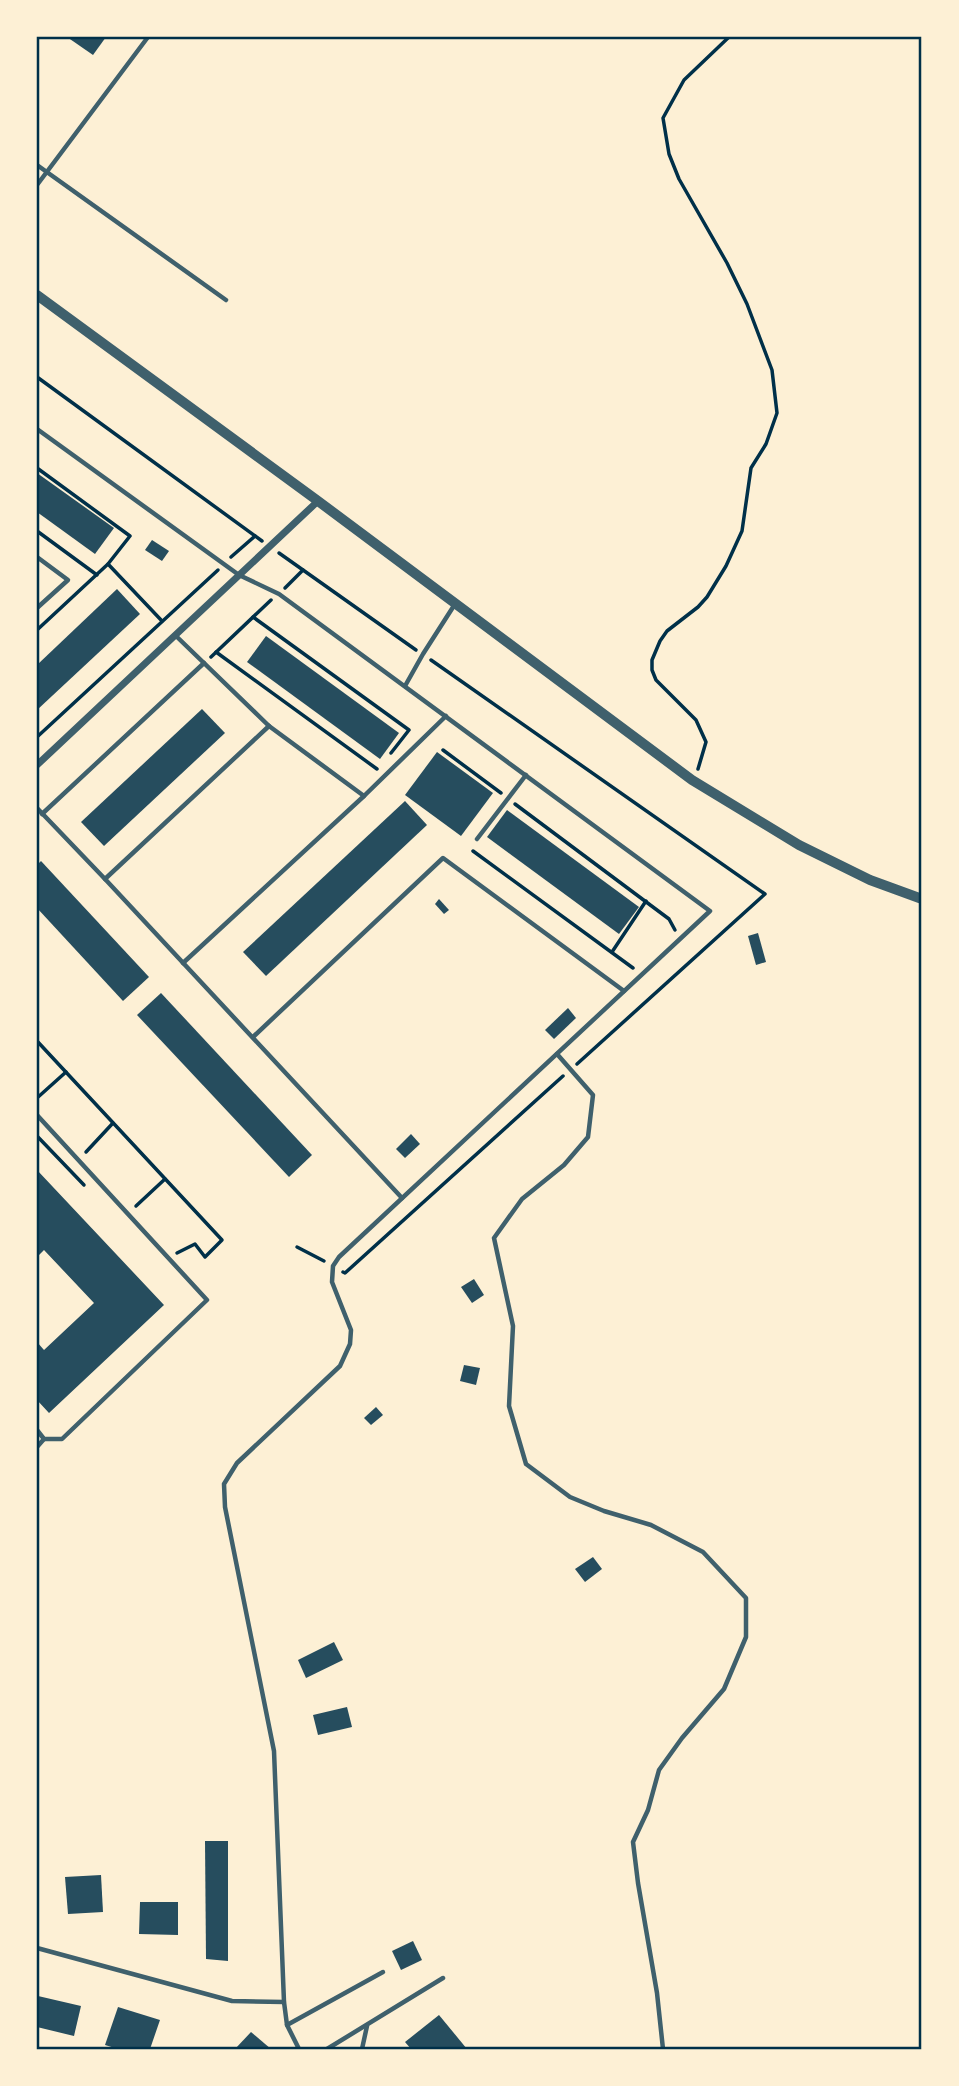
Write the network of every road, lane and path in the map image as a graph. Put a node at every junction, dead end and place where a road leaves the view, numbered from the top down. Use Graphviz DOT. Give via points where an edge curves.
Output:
graph roads {
  1 [pos="148,37"];
  2 [pos="729,37"];
  3 [pos="37,165"];
  4 [pos="46,172"];
  5 [pos="37,185"];
  6 [pos="37,295"];
  7 [pos="226,300"];
  8 [pos="37,377"];
  9 [pos="37,429"];
  10 [pos="37,468"];
  11 [pos="318,501"];
  12 [pos="37,531"];
  13 [pos="255,536"];
  14 [pos="269,546"];
  15 [pos="37,557"];
  16 [pos="108,564"];
  17 [pos="223,565"];
  18 [pos="303,570"];
  19 [pos="97,575"];
  20 [pos="239,575"];
  21 [pos="325,586"];
  22 [pos="279,594"];
  23 [pos="456,603"];
  24 [pos="37,608"];
  25 [pos="253,617"];
  26 [pos="162,621"];
  27 [pos="37,630"];
  28 [pos="175,635"];
  29 [pos="216,652"];
  30 [pos="423,654"];
  31 [pos="204,663"];
  32 [pos="405,686"];
  33 [pos="446,716"];
  34 [pos="269,726"];
  35 [pos="37,737"];
  36 [pos="443,750"];
  37 [pos="386,760"];
  38 [pos="37,765"];
  39 [pos="377,769"];
  40 [pos="526,775"];
  41 [pos="692,780"];
  42 [pos="364,796"];
  43 [pos="508,799"];
  44 [pos="37,808"];
  45 [pos="42,814"];
  46 [pos="477,839"];
  47 [pos="473,851"];
  48 [pos="105,879"];
  49 [pos="922,899"];
  50 [pos="646,901"];
  51 [pos="675,937"];
  52 [pos="611,952"];
  53 [pos="183,963"];
  54 [pos="644,967"];
  55 [pos="624,991"];
  56 [pos="253,1037"];
  57 [pos="37,1041"];
  58 [pos="557,1054"];
  59 [pos="571,1069"];
  60 [pos="66,1072"];
  61 [pos="37,1098"];
  62 [pos="37,1115"];
  63 [pos="113,1124"];
  64 [pos="37,1136"];
  65 [pos="78,1160"];
  66 [pos="165,1179"];
  67 [pos="86,1187"];
  68 [pos="402,1198"];
  69 [pos="128,1214"];
  70 [pos="298,1247"];
  71 [pos="177,1252"];
  72 [pos="333,1266"];
  73 [pos="37,1430"];
  74 [pos="44,1439"];
  75 [pos="37,1447"];
  76 [pos="37,1948"];
  77 [pos="383,1972"];
  78 [pos="443,1978"];
  79 [pos="284,2002"];
  80 [pos="287,2025"];
  81 [pos="367,2025"];
  82 [pos="299,2049"];
  83 [pos="327,2049"];
  84 [pos="362,2049"];
  85 [pos="663,2049"];
  1 -- 4 [label="lane"];
  2 -- 41 [label="path" via="684,80 663,118 669,155 679,179 727,262 755,326 772,370 778,413 751,468 742,531 726,566 698,607 667,631 652,660 656,680 696,720 706,742"];
  3 -- 4 [label="lane"];
  4 -- 5 [label="lane"];
  4 -- 7 [label="lane"];
  6 -- 11 [label="street"];
  8 -- 13 [label="path"];
  9 -- 17 [label="lane"];
  10 -- 16 [label="path" via="130,536"];
  11 -- 14 [label="street"];
  11 -- 23 [label="street"];
  12 -- 19 [label="path"];
  13 -- 14 [label="path"];
  13 -- 17 [label="path"];
  14 -- 18 [label="path"];
  14 -- 20 [label="street"];
  14 -- 21 [label="path"];
  15 -- 24 [label="lane" via="68,580"];
  16 -- 19 [label="path"];
  16 -- 26 [label="path"];
  17 -- 20 [label="lane"];
  17 -- 26 [label="path"];
  18 -- 21 [label="path"];
  18 -- 22 [label="path"];
  19 -- 27 [label="path"];
  20 -- 22 [label="lane"];
  20 -- 28 [label="street"];
  21 -- 30 [label="path"];
  22 -- 25 [label="path"];
  22 -- 32 [label="lane"];
  23 -- 30 [label="lane"];
  23 -- 41 [label="street"];
  25 -- 29 [label="path"];
  25 -- 37 [label="path" via="409,730"];
  26 -- 35 [label="path"];
  28 -- 31 [label="lane"];
  28 -- 38 [label="street"];
  29 -- 31 [label="path"];
  29 -- 39 [label="path"];
  30 -- 32 [label="lane"];
  30 -- 59 [label="path" via="765,894"];
  31 -- 34 [label="lane"];
  31 -- 45 [label="lane"];
  32 -- 33 [label="lane"];
  33 -- 40 [label="lane"];
  33 -- 42 [label="lane"];
  34 -- 42 [label="lane"];
  34 -- 48 [label="lane"];
  36 -- 43 [label="path"];
  40 -- 43 [label="lane"];
  40 -- 55 [label="lane" via="710,911"];
  41 -- 49 [label="street" via="799,845 870,880"];
  42 -- 53 [label="lane"];
  43 -- 46 [label="lane"];
  43 -- 50 [label="path"];
  44 -- 45 [label="lane"];
  45 -- 48 [label="lane"];
  47 -- 52 [label="path"];
  48 -- 53 [label="lane"];
  50 -- 51 [label="path" via="669,919"];
  50 -- 52 [label="path"];
  52 -- 54 [label="path" via="633,968"];
  53 -- 56 [label="lane"];
  55 -- 56 [label="lane" via="443,858"];
  55 -- 58 [label="lane"];
  56 -- 68 [label="lane"];
  57 -- 60 [label="path"];
  58 -- 59 [label="lane"];
  58 -- 68 [label="lane"];
  59 -- 72 [label="path" via="345,1273"];
  59 -- 85 [label="lane" via="593,1095 588,1137 564,1165 522,1199 494,1238 513,1326 509,1406 526,1464 570,1497 651,1525 703,1552 746,1598 746,1637 724,1689 659,1770 633,1842"];
  60 -- 61 [label="path"];
  60 -- 63 [label="path"];
  62 -- 65 [label="lane"];
  63 -- 65 [label="path"];
  63 -- 66 [label="path"];
  64 -- 67 [label="path"];
  65 -- 69 [label="lane"];
  66 -- 69 [label="path"];
  66 -- 71 [label="path" via="222,1240 205,1258 195,1244"];
  68 -- 72 [label="lane"];
  69 -- 74 [label="lane" via="207,1300 62,1439"];
  70 -- 72 [label="path"];
  72 -- 79 [label="lane" via="332,1282 351,1330 340,1366 237,1463 224,1484 274,1751"];
  73 -- 74 [label="lane"];
  74 -- 75 [label="lane"];
  76 -- 79 [label="lane" via="232,2001"];
  77 -- 80 [label="lane"];
  78 -- 81 [label="lane"];
  79 -- 80 [label="lane"];
  80 -- 82 [label="lane"];
  81 -- 83 [label="lane"];
  81 -- 84 [label="lane"];
}
